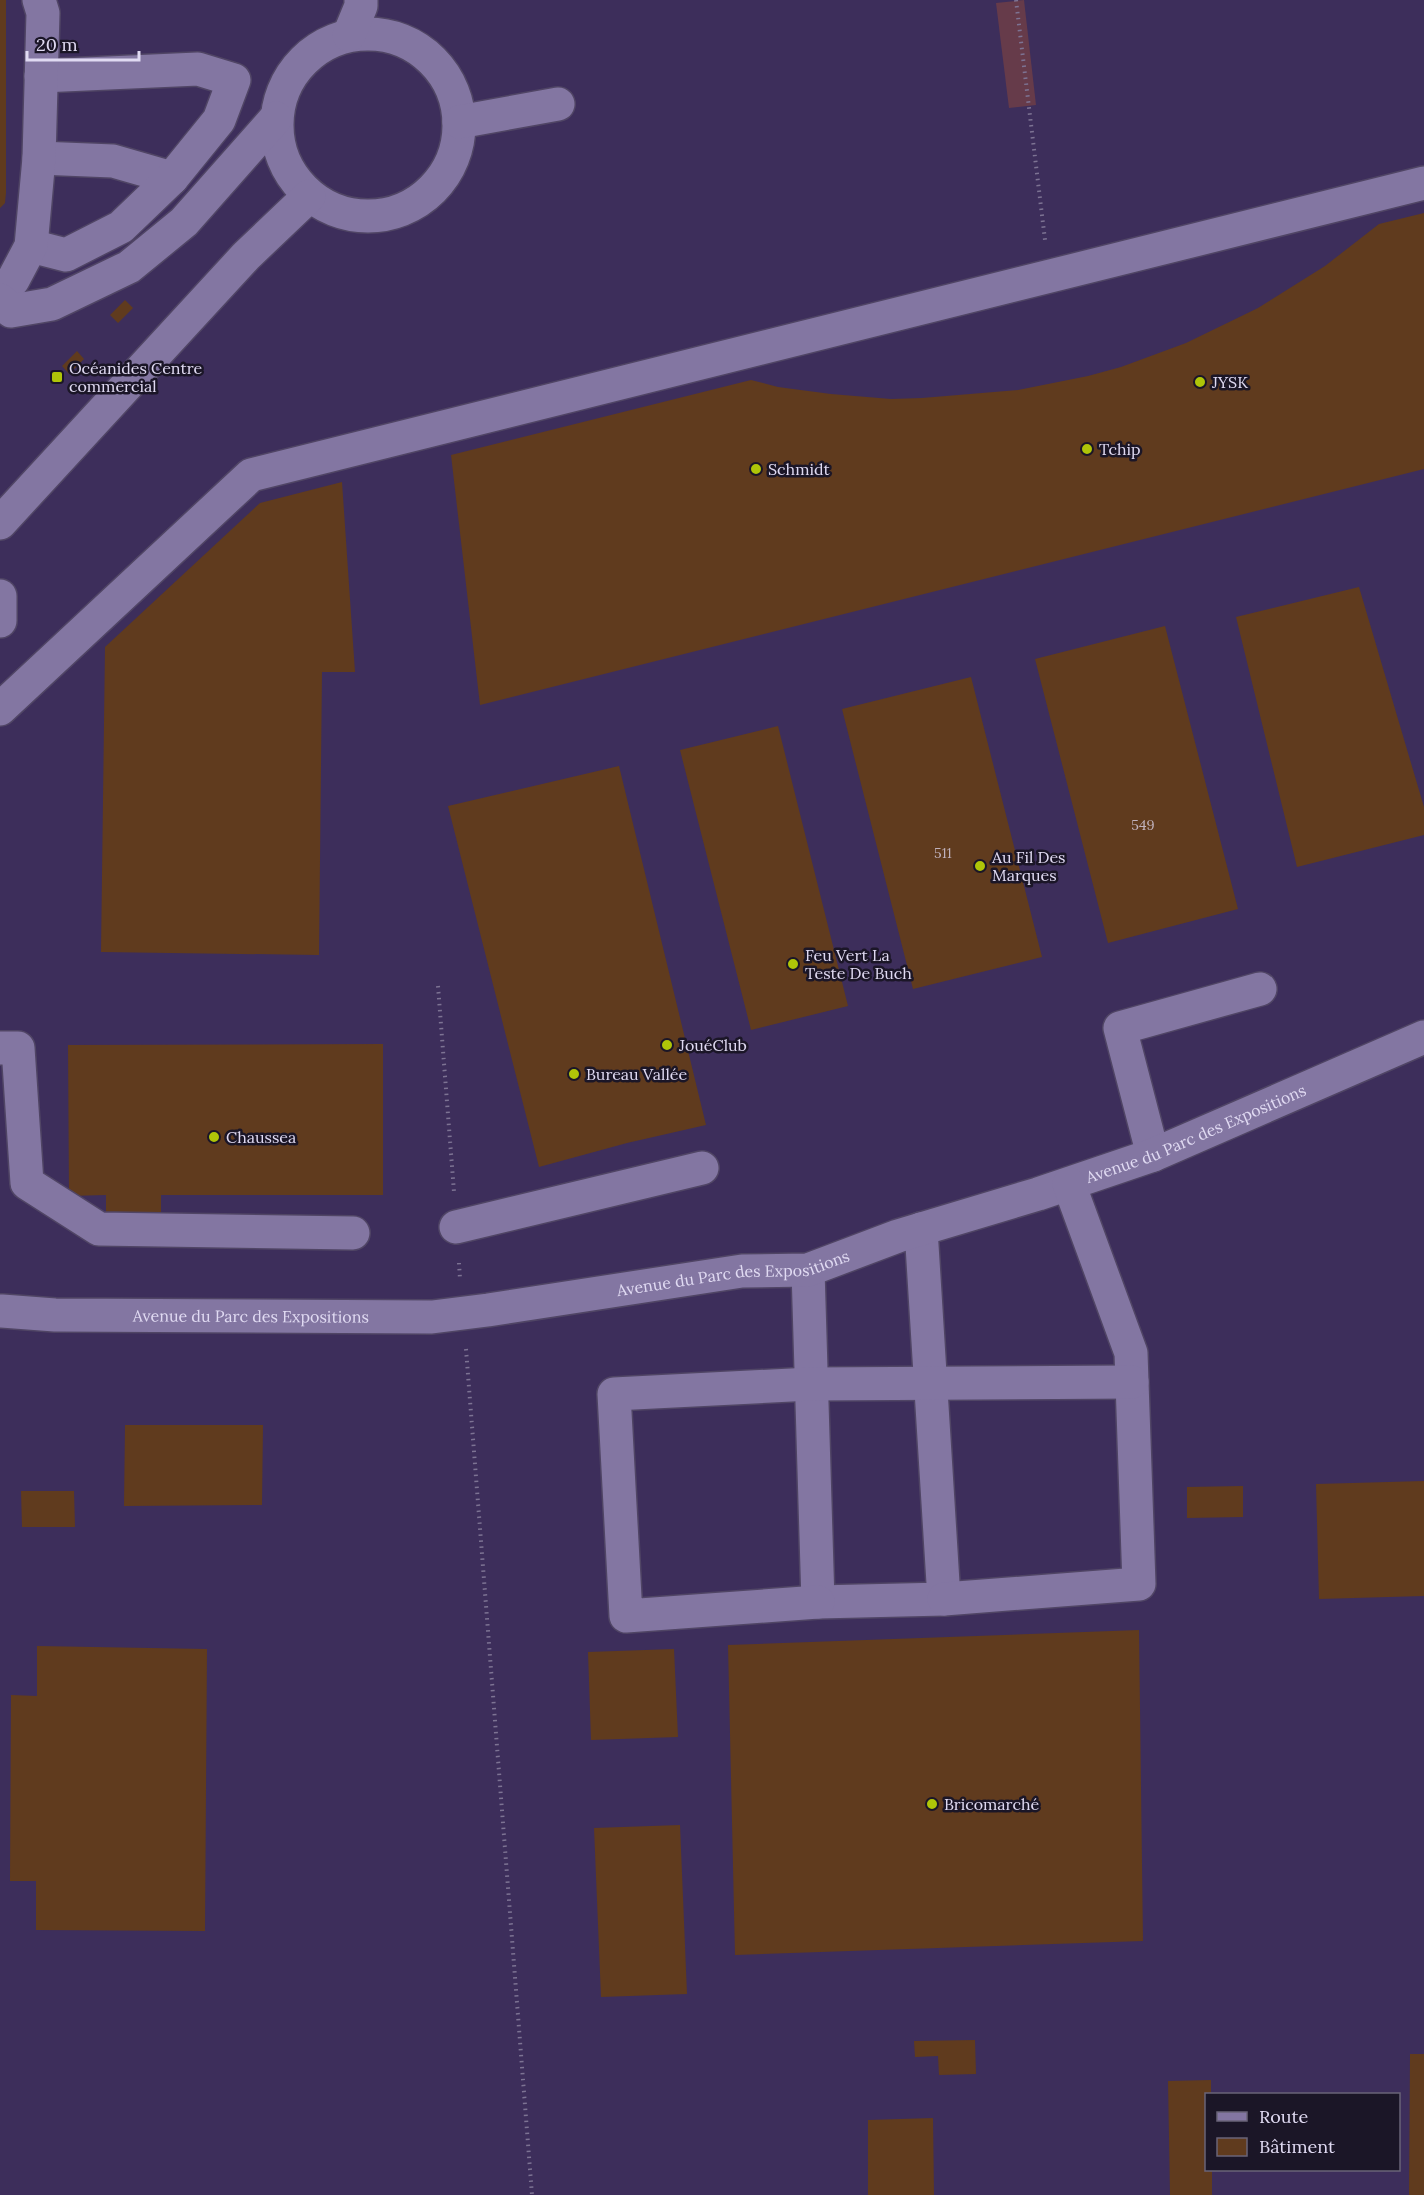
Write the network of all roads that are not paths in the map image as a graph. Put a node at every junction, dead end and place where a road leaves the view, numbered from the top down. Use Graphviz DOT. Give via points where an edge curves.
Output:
graph roads {
  1 [pos="39,0"];
  2 [pos="361,0"];
  3 [pos="350,35"];
  4 [pos="41,76"];
  5 [pos="558,104"];
  6 [pos="276,118"];
  7 [pos="459,122"];
  8 [pos="39,158"];
  9 [pos="172,178"];
  10 [pos="1424,183"];
  11 [pos="309,196"];
  12 [pos="31,246"];
  13 [pos="0,293"];
  14 [pos="0,300"];
  15 [pos="0,523"];
  16 [pos="0,596"];
  17 [pos="0,621"];
  18 [pos="0,709"];
  19 [pos="1260,990"];
  20 [pos="1424,1037"];
  21 [pos="0,1048"];
  22 [pos="1153,1155"];
  23 [pos="702,1168"];
  24 [pos="1070,1184"];
  25 [pos="456,1227"];
  26 [pos="921,1228"];
  27 [pos="353,1233"];
  28 [pos="808,1270"];
  29 [pos="1,1313"];
  30 [pos="1132,1382"];
  31 [pos="931,1383"];
  32 [pos="811,1384"];
  33 [pos="944,1599"];
  34 [pos="818,1602"];
  1 -- 4 [label="street" via="43,13"];
  2 -- 3 [label="street"];
  3 -- 6 [label="street" via="320,47 298,65 283,90"];
  3 -- 7 [label="street" via="381,34 411,44 436,64 453,91"];
  4 -- 8 [label="street"];
  4 -- 9 [label="street" via="198,69 234,80 219,120"];
  5 -- 7 [label="street"];
  6 -- 11 [label="street" via="279,147 290,174"];
  6 -- 14 [label="street" via="184,222 129,267 52,304 11,311"];
  7 -- 11 [label="street" via="455,153 441,182 417,203 391,214 362,217 334,210"];
  8 -- 9 [label="street" via="113,161"];
  8 -- 12 [label="street"];
  9 -- 12 [label="street" via="121,227 66,255"];
  10 -- 18 [label="street" via="251,475"];
  11 -- 15 [label="street" via="246,256"];
  12 -- 13 [label="street" via="13,280"];
  16 -- 17 [label="street"];
  19 -- 22 [label="street" via="1120,1028"];
  20 -- 22 [label="street, Avenue du Parc des Expositions"];
  21 -- 27 [label="street" via="18,1048 27,1183 99,1229"];
  22 -- 24 [label="street, Avenue du Parc des Expositions"];
  23 -- 25 [label="street"];
  24 -- 26 [label="street, Avenue du Parc des Expositions"];
  24 -- 30 [label="street" via="1131,1353"];
  26 -- 28 [label="street, Avenue du Parc des Expositions"];
  26 -- 31 [label="street"];
  28 -- 29 [label="street, Avenue du Parc des Expositions" via="742,1271 420,1317"];
  28 -- 32 [label="street"];
  30 -- 31 [label="street"];
  30 -- 33 [label="street" via="1139,1584"];
  31 -- 32 [label="street"];
  31 -- 33 [label="street"];
  32 -- 34 [label="street"];
  32 -- 34 [label="street" via="614,1394 626,1616"];
  33 -- 34 [label="street"];
}
